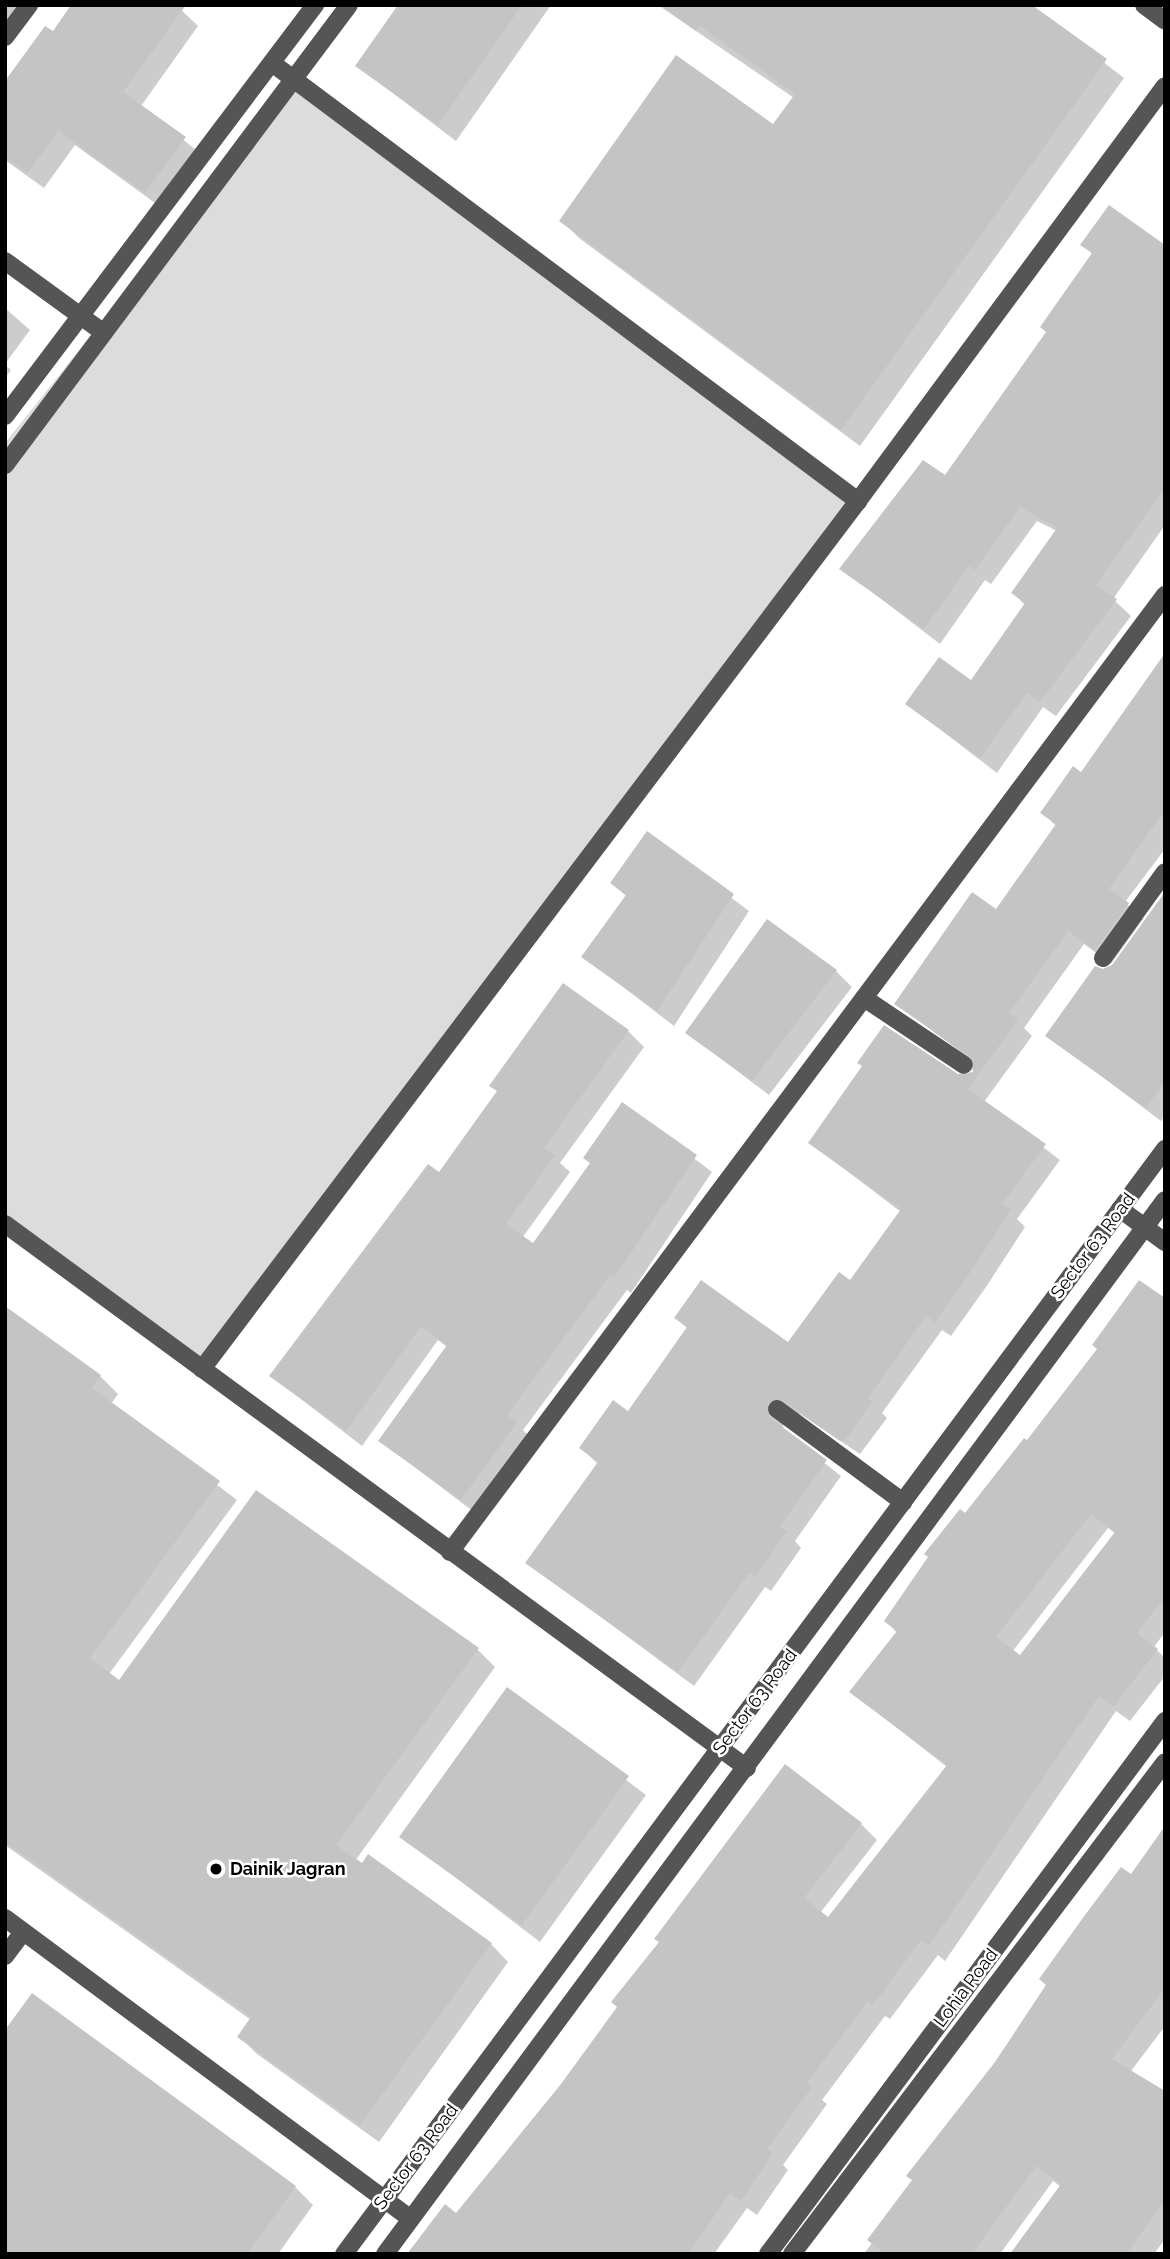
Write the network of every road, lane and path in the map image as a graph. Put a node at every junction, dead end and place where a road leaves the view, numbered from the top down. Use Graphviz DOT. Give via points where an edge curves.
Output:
graph roads {
  1 [pos="29,5"];
  2 [pos="315,5"];
  3 [pos="349,5"];
  4 [pos="1144,5"];
  5 [pos="1165,21"];
  6 [pos="5,37"];
  7 [pos="272,63"];
  8 [pos="294,80"];
  9 [pos="1165,86"];
  10 [pos="5,261"];
  11 [pos="81,316"];
  12 [pos="104,333"];
  13 [pos="5,416"];
  14 [pos="5,465"];
  15 [pos="858,501"];
  16 [pos="1165,595"];
  17 [pos="1165,872"];
  18 [pos="1103,958"];
  19 [pos="864,998"];
  20 [pos="964,1065"];
  21 [pos="1165,1149"];
  22 [pos="1134,1190"];
  23 [pos="1163,1207"];
  24 [pos="1120,1209"];
  25 [pos="5,1224"];
  26 [pos="1145,1227"];
  27 [pos="1165,1242"];
  28 [pos="202,1369"];
  29 [pos="777,1409"];
  30 [pos="904,1502"];
  31 [pos="450,1552"];
  32 [pos="1165,1721"];
  33 [pos="720,1748"];
  34 [pos="1165,1762"];
  35 [pos="747,1768"];
  36 [pos="5,1918"];
  37 [pos="23,1932"];
  38 [pos="5,1956"];
  39 [pos="385,2199"];
  40 [pos="411,2219"];
  41 [pos="344,2254"];
  42 [pos="386,2254"];
  43 [pos="768,2254"];
  44 [pos="792,2254"];
  1 -- 6 [label="street"];
  2 -- 7 [label="street"];
  3 -- 8 [label="street"];
  4 -- 5 [label="street"];
  7 -- 8 [label="street"];
  7 -- 11 [label="street"];
  8 -- 12 [label="street"];
  8 -- 15 [label="street"];
  9 -- 15 [label="street"];
  10 -- 11 [label="street"];
  11 -- 12 [label="street"];
  11 -- 13 [label="street"];
  12 -- 14 [label="street"];
  15 -- 28 [label="street"];
  16 -- 19 [label="street"];
  17 -- 18 [label="street"];
  19 -- 20 [label="street"];
  19 -- 31 [label="street"];
  21 -- 22 [label="street, Sector 63 Road"];
  22 -- 23 [label="street"];
  22 -- 24 [label="street, Sector 63 Road"];
  23 -- 26 [label="street, Sector 63 Road"];
  24 -- 26 [label="street"];
  24 -- 30 [label="street, Sector 63 Road"];
  25 -- 28 [label="street"];
  26 -- 27 [label="street"];
  26 -- 35 [label="street, Sector 63 Road"];
  28 -- 31 [label="street"];
  29 -- 30 [label="street"];
  30 -- 33 [label="street, Sector 63 Road"];
  31 -- 33 [label="street"];
  32 -- 43 [label="street, Lohia Road"];
  33 -- 35 [label="street"];
  33 -- 39 [label="street, Sector 63 Road"];
  34 -- 44 [label="street, Lohia Road"];
  35 -- 40 [label="street, Sector 63 Road"];
  36 -- 37 [label="street"];
  37 -- 38 [label="street"];
  37 -- 39 [label="street"];
  39 -- 40 [label="street"];
  39 -- 41 [label="street, Sector 63 Road"];
  40 -- 42 [label="street, Sector 63 Road"];
}
